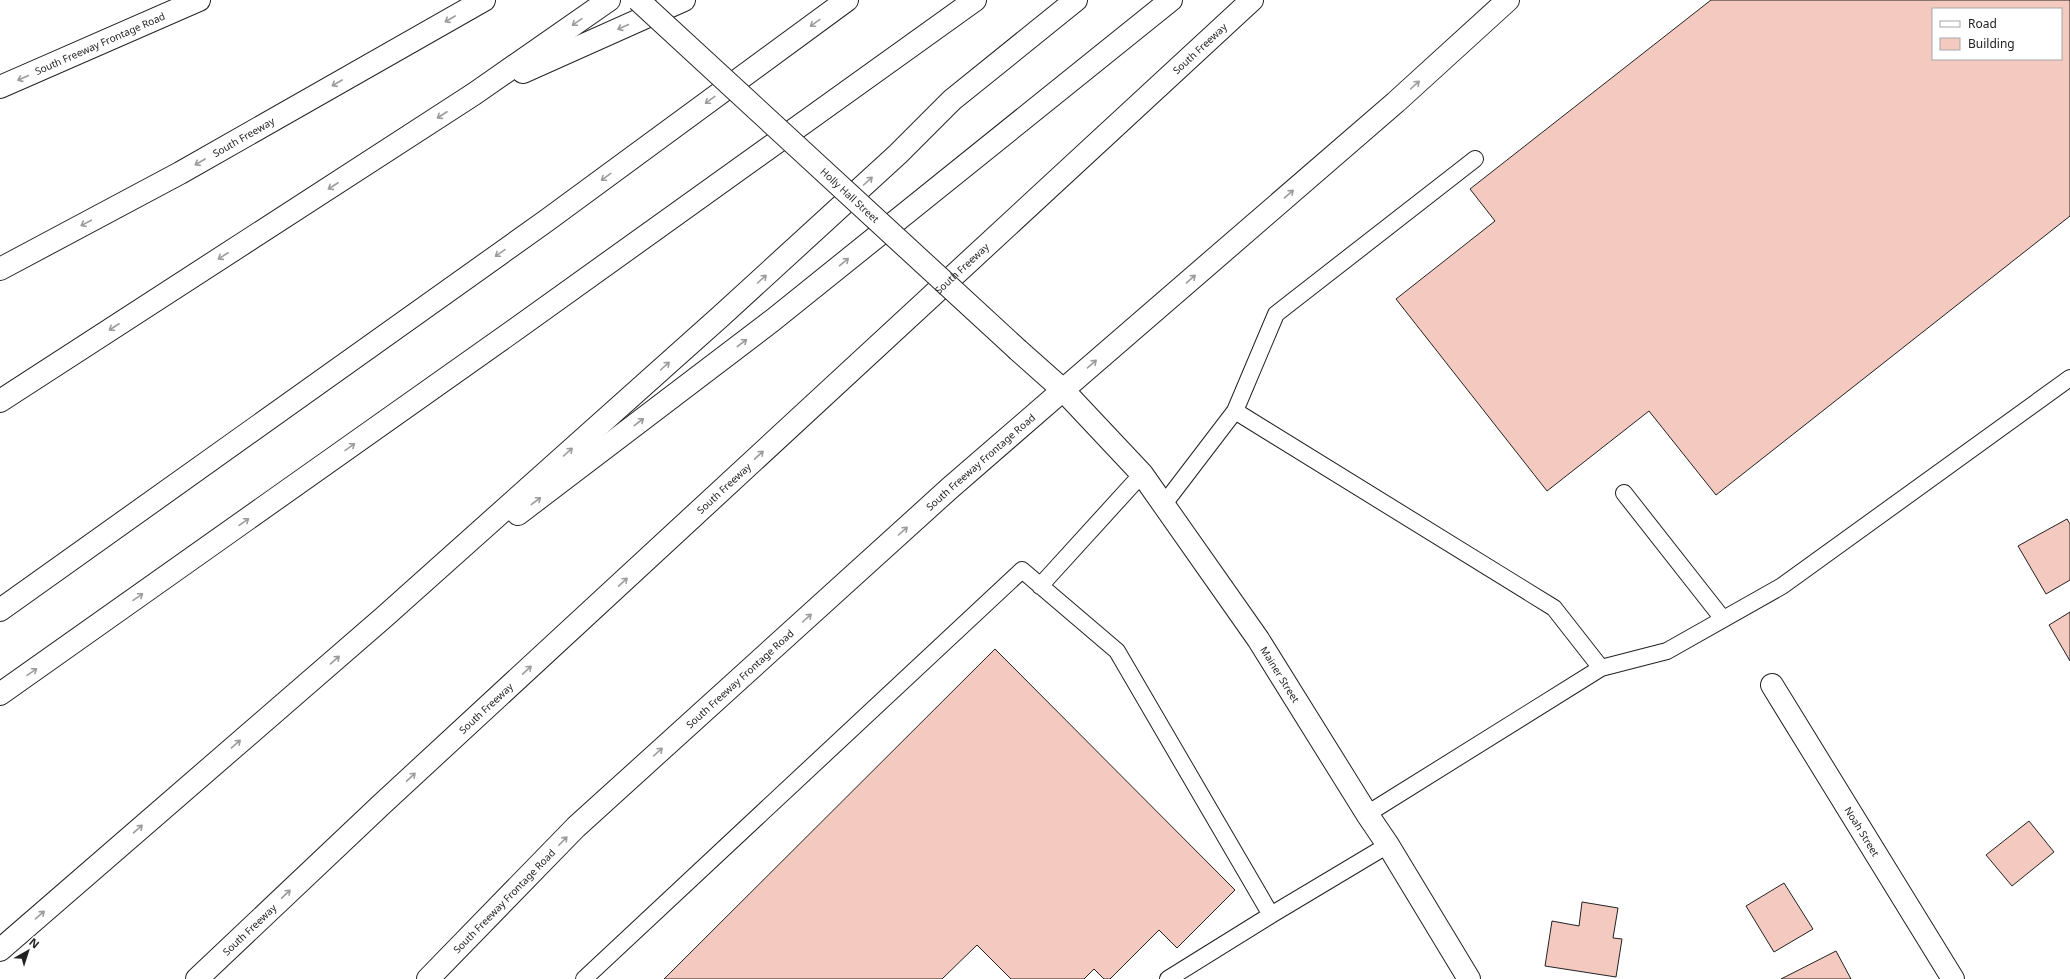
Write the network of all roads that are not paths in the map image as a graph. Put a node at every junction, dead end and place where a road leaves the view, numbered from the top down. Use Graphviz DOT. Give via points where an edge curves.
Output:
graph roads {
  1 [pos="199,0"];
  2 [pos="484,0"];
  3 [pos="609,0"];
  4 [pos="638,0"];
  5 [pos="684,0"];
  6 [pos="847,0"];
  7 [pos="974,0"];
  8 [pos="1076,0"];
  9 [pos="1171,0"];
  10 [pos="1252,0"];
  11 [pos="1508,0"];
  12 [pos="0,88"];
  13 [pos="474,94"];
  14 [pos="1475,159"];
  15 [pos="0,269"];
  16 [pos="2070,378"];
  17 [pos="1063,390"];
  18 [pos="0,401"];
  19 [pos="1236,410"];
  20 [pos="1142,474"];
  21 [pos="1624,493"];
  22 [pos="1164,504"];
  23 [pos="1040,586"];
  24 [pos="0,610"];
  25 [pos="382,618"];
  26 [pos="1723,619"];
  27 [pos="1601,668"];
  28 [pos="1772,685"];
  29 [pos="0,694"];
  30 [pos="1367,814"];
  31 [pos="1388,845"];
  32 [pos="1271,915"];
  33 [pos="0,950"];
  34 [pos="197,979"];
  35 [pos="428,979"];
  36 [pos="584,979"];
  37 [pos="1168,979"];
  38 [pos="1469,979"];
  39 [pos="1953,979"];
  1 -- 12 [label="main road, South Freeway Frontage Road, one-way"];
  2 -- 15 [label="main road, South Freeway, one-way" via="180,173"];
  3 -- 13 [label="main road, one-way"];
  4 -- 17 [label="main road, Holly Hall Street, bridge"];
  5 -- 13 [label="main road, one-way"];
  6 -- 24 [label="main road, one-way" via="546,221"];
  29 -- 7 [label="main road, one-way" via="522,325"];
  25 -- 8 [label="main road, one-way" via="721,316 898,154 952,100"];
  25 -- 9 [label="main road, one-way" via="767,325"];
  34 -- 10 [label="main road, South Freeway, one-way" via="382,804"];
  17 -- 11 [label="main road, South Freeway Frontage Road, one-way" via="1396,102"];
  13 -- 18 [label="main road, one-way"];
  14 -- 19 [label="lane" via="1276,314"];
  16 -- 26 [label="lane" via="1782,586"];
  17 -- 20 [label="main road, Mainer Street"];
  35 -- 17 [label="main road, South Freeway Frontage Road, one-way" via="576,827 944,493"];
  19 -- 22 [label="lane"];
  19 -- 27 [label="lane" via="1554,608"];
  20 -- 22 [label="main road, Mainer Street"];
  20 -- 23 [label="lane"];
  21 -- 26 [label="lane"];
  22 -- 30 [label="main road, Mainer Street" via="1258,639"];
  23 -- 32 [label="lane" via="1117,651"];
  23 -- 36 [label="lane" via="1022,570"];
  33 -- 25 [label="main road, one-way"];
  26 -- 27 [label="lane" via="1667,651"];
  27 -- 30 [label="lane"];
  28 -- 39 [label="main road, Noah Street"];
  30 -- 31 [label="main road, Mainer Street"];
  31 -- 32 [label="lane"];
  31 -- 38 [label="main road, Mainer Street"];
  32 -- 37 [label="lane"];
}
